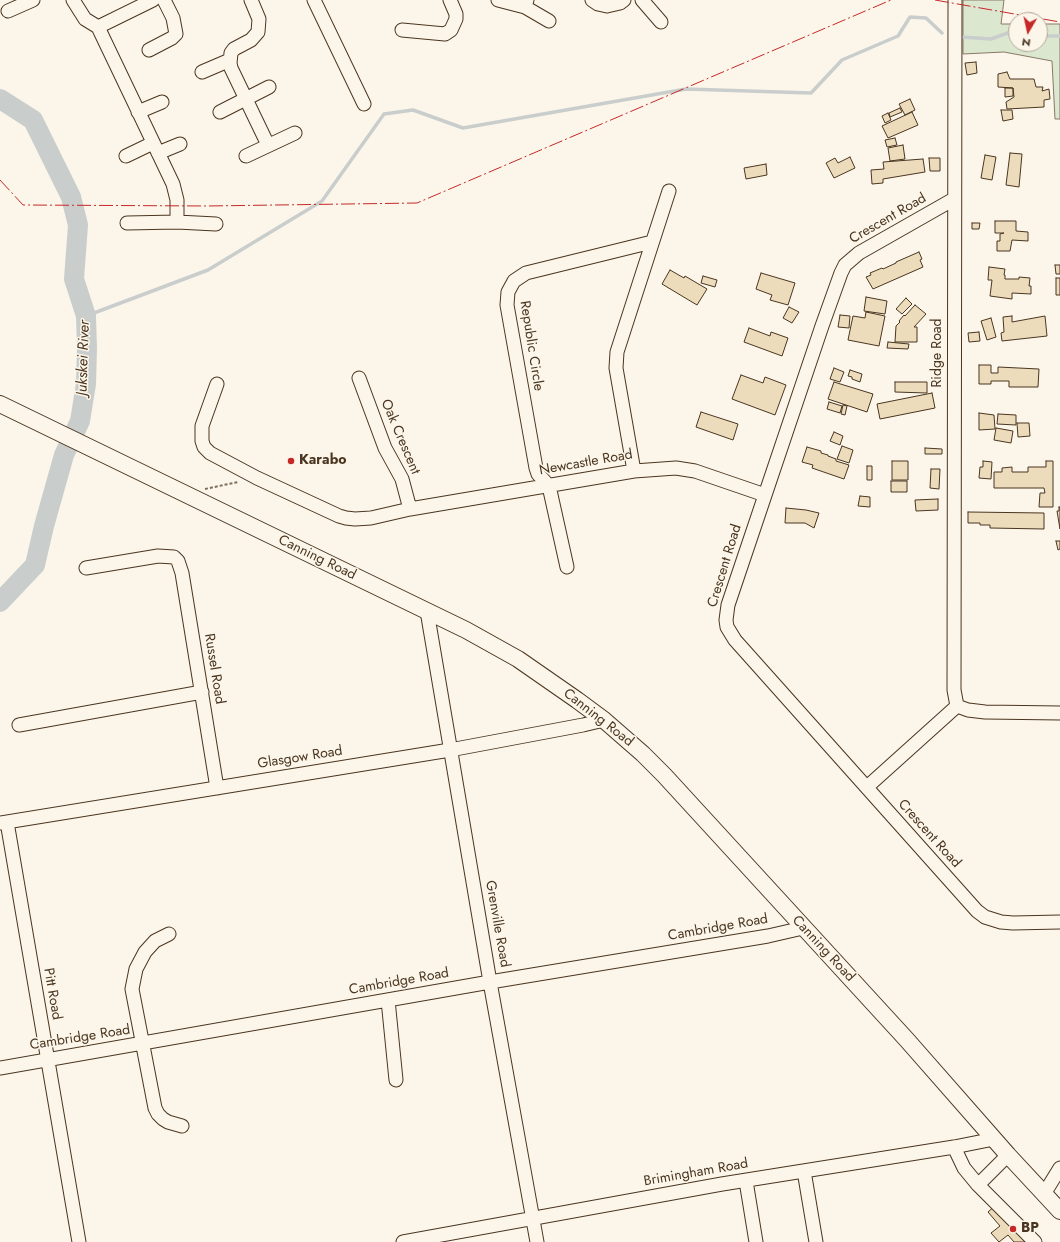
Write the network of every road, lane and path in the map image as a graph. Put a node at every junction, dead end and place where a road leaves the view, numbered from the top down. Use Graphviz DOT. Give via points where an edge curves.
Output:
graph roads {
  1 [pos="33,0"];
  2 [pos="73,0"];
  3 [pos="152,0"];
  4 [pos="164,0"];
  5 [pos="250,0"];
  6 [pos="314,0"];
  7 [pos="450,0"];
  8 [pos="498,0"];
  9 [pos="592,0"];
  10 [pos="624,0"];
  11 [pos="642,0"];
  12 [pos="955,0"];
  13 [pos="526,4"];
  14 [pos="8,11"];
  15 [pos="549,21"];
  16 [pos="661,22"];
  17 [pos="98,27"];
  18 [pos="402,30"];
  19 [pos="150,50"];
  20 [pos="230,60"];
  21 [pos="202,72"];
  22 [pos="269,87"];
  23 [pos="246,99"];
  24 [pos="162,102"];
  25 [pos="364,104"];
  26 [pos="138,112"];
  27 [pos="220,112"];
  28 [pos="295,133"];
  29 [pos="180,144"];
  30 [pos="268,145"];
  31 [pos="156,148"];
  32 [pos="126,156"];
  33 [pos="246,156"];
  34 [pos="669,191"];
  35 [pos="954,199"];
  36 [pos="176,222"];
  37 [pos="127,223"];
  38 [pos="216,224"];
  39 [pos="652,242"];
  40 [pos="359,378"];
  41 [pos="217,384"];
  42 [pos="0,404"];
  43 [pos="634,470"];
  44 [pos="257,478"];
  45 [pos="549,486"];
  46 [pos="184,493"];
  47 [pos="765,495"];
  48 [pos="410,509"];
  49 [pos="567,567"];
  50 [pos="86,568"];
  51 [pos="427,611"];
  52 [pos="202,692"];
  53 [pos="958,706"];
  54 [pos="1060,713"];
  55 [pos="604,720"];
  56 [pos="19,725"];
  57 [pos="450,750"];
  58 [pos="867,787"];
  59 [pos="217,788"];
  60 [pos="3,822"];
  61 [pos="1060,922"];
  62 [pos="803,928"];
  63 [pos="169,934"];
  64 [pos="490,982"];
  65 [pos="388,1000"];
  66 [pos="143,1044"];
  67 [pos="47,1060"];
  68 [pos="0,1068"];
  69 [pos="396,1080"];
  70 [pos="182,1126"];
  71 [pos="994,1138"];
  72 [pos="954,1147"];
  73 [pos="1008,1155"];
  74 [pos="1060,1168"];
  75 [pos="804,1171"];
  76 [pos="746,1180"];
  77 [pos="978,1185"];
  78 [pos="1044,1194"];
  79 [pos="1060,1211"];
  80 [pos="533,1218"];
  81 [pos="79,1242"];
  82 [pos="403,1242"];
  83 [pos="537,1242"];
  84 [pos="756,1242"];
  85 [pos="816,1242"];
  86 [pos="1035,1242"];
  1 -- 14 [label="street"];
  2 -- 17 [label="street" via="85,19"];
  3 -- 17 [label="street"];
  4 -- 19 [label="street" via="173,18 176,34"];
  5 -- 20 [label="street" via="259,19 258,32 251,40 234,49"];
  6 -- 25 [label="street"];
  7 -- 18 [label="street" via="456,19 451,30 445,34"];
  8 -- 13 [label="street"];
  9 -- 10 [label="street" via="607,6"];
  11 -- 16 [label="street"];
  12 -- 35 [label="street, Ridge Road"];
  13 -- 15 [label="street"];
  17 -- 26 [label="street"];
  20 -- 21 [label="street"];
  20 -- 23 [label="street" via="231,68"];
  22 -- 23 [label="street"];
  23 -- 27 [label="street"];
  23 -- 30 [label="street"];
  24 -- 26 [label="street"];
  26 -- 31 [label="street"];
  28 -- 30 [label="street"];
  29 -- 31 [label="street"];
  30 -- 33 [label="street"];
  31 -- 32 [label="street"];
  31 -- 36 [label="street" via="176,194"];
  34 -- 39 [label="street"];
  35 -- 47 [label="street, Crescent Road" via="859,253 845,265 838,279"];
  35 -- 53 [label="street, Ridge Road" via="954,690"];
  36 -- 37 [label="street"];
  36 -- 38 [label="street"];
  39 -- 43 [label="street" via="616,360"];
  39 -- 45 [label="street, Republic Circle" via="526,273 514,281 508,292 507,305 536,468"];
  40 -- 48 [label="street, Oak Crescent" via="386,448 402,479"];
  41 -- 44 [label="street, Newcastle Road" via="202,426 204,447 216,458"];
  42 -- 46 [label="main road, Canning Road"];
  43 -- 45 [label="street, Newcastle Road"];
  43 -- 47 [label="street, Newcastle Road" via="685,469"];
  44 -- 46 [label="path"];
  44 -- 48 [label="street, Newcastle Road" via="346,518 371,518"];
  45 -- 48 [label="street, Newcastle Road"];
  45 -- 49 [label="street"];
  46 -- 51 [label="main road, Canning Road"];
  47 -- 58 [label="street, Crescent Road" via="728,605 727,627 735,640"];
  50 -- 52 [label="street, Russel Road" via="158,556 174,557 178,561"];
  51 -- 55 [label="main road, Canning Road" via="518,659"];
  51 -- 57 [label="street, Grenville Road"];
  52 -- 56 [label="street"];
  52 -- 59 [label="street, Russel Road"];
  53 -- 54 [label="street" via="985,712"];
  53 -- 58 [label="street"];
  55 -- 57 [label="street, Glasgow Road"];
  55 -- 62 [label="main road, Canning Road" via="664,774"];
  57 -- 59 [label="street, Glasgow Road"];
  57 -- 64 [label="street, Grenville Road"];
  58 -- 61 [label="street, Crescent Road" via="971,905 985,917 1014,923"];
  59 -- 60 [label="street, Glasgow Road"];
  60 -- 67 [label="street, Pitt Road"];
  62 -- 64 [label="street, Cambridge Road"];
  62 -- 71 [label="main road, Canning Road"];
  63 -- 66 [label="street" via="155,941 144,952 133,981 132,989"];
  64 -- 65 [label="street, Cambridge Road"];
  64 -- 80 [label="street, Grenville Road"];
  65 -- 66 [label="street, Cambridge Road"];
  65 -- 69 [label="street"];
  66 -- 67 [label="street, Cambridge Road"];
  66 -- 70 [label="street" via="158,1114 168,1122"];
  67 -- 68 [label="street, Cambridge Road"];
  67 -- 81 [label="street, Pitt Road"];
  71 -- 72 [label="street, Brimingham Road"];
  71 -- 73 [label="main road, Canning Road"];
  72 -- 75 [label="street, Brimingham Road"];
  72 -- 77 [label="street" via="964,1168"];
  73 -- 77 [label="street"];
  73 -- 78 [label="main road, Canning Road"];
  74 -- 78 [label="street"];
  75 -- 76 [label="street, Brimingham Road"];
  75 -- 85 [label="street"];
  76 -- 80 [label="street, Brimingham Road"];
  76 -- 84 [label="street"];
  77 -- 86 [label="street"];
  78 -- 79 [label="main road, Canning Road"];
  80 -- 82 [label="street, Brimingham Road"];
  80 -- 83 [label="street, Grenville Road"];
}
